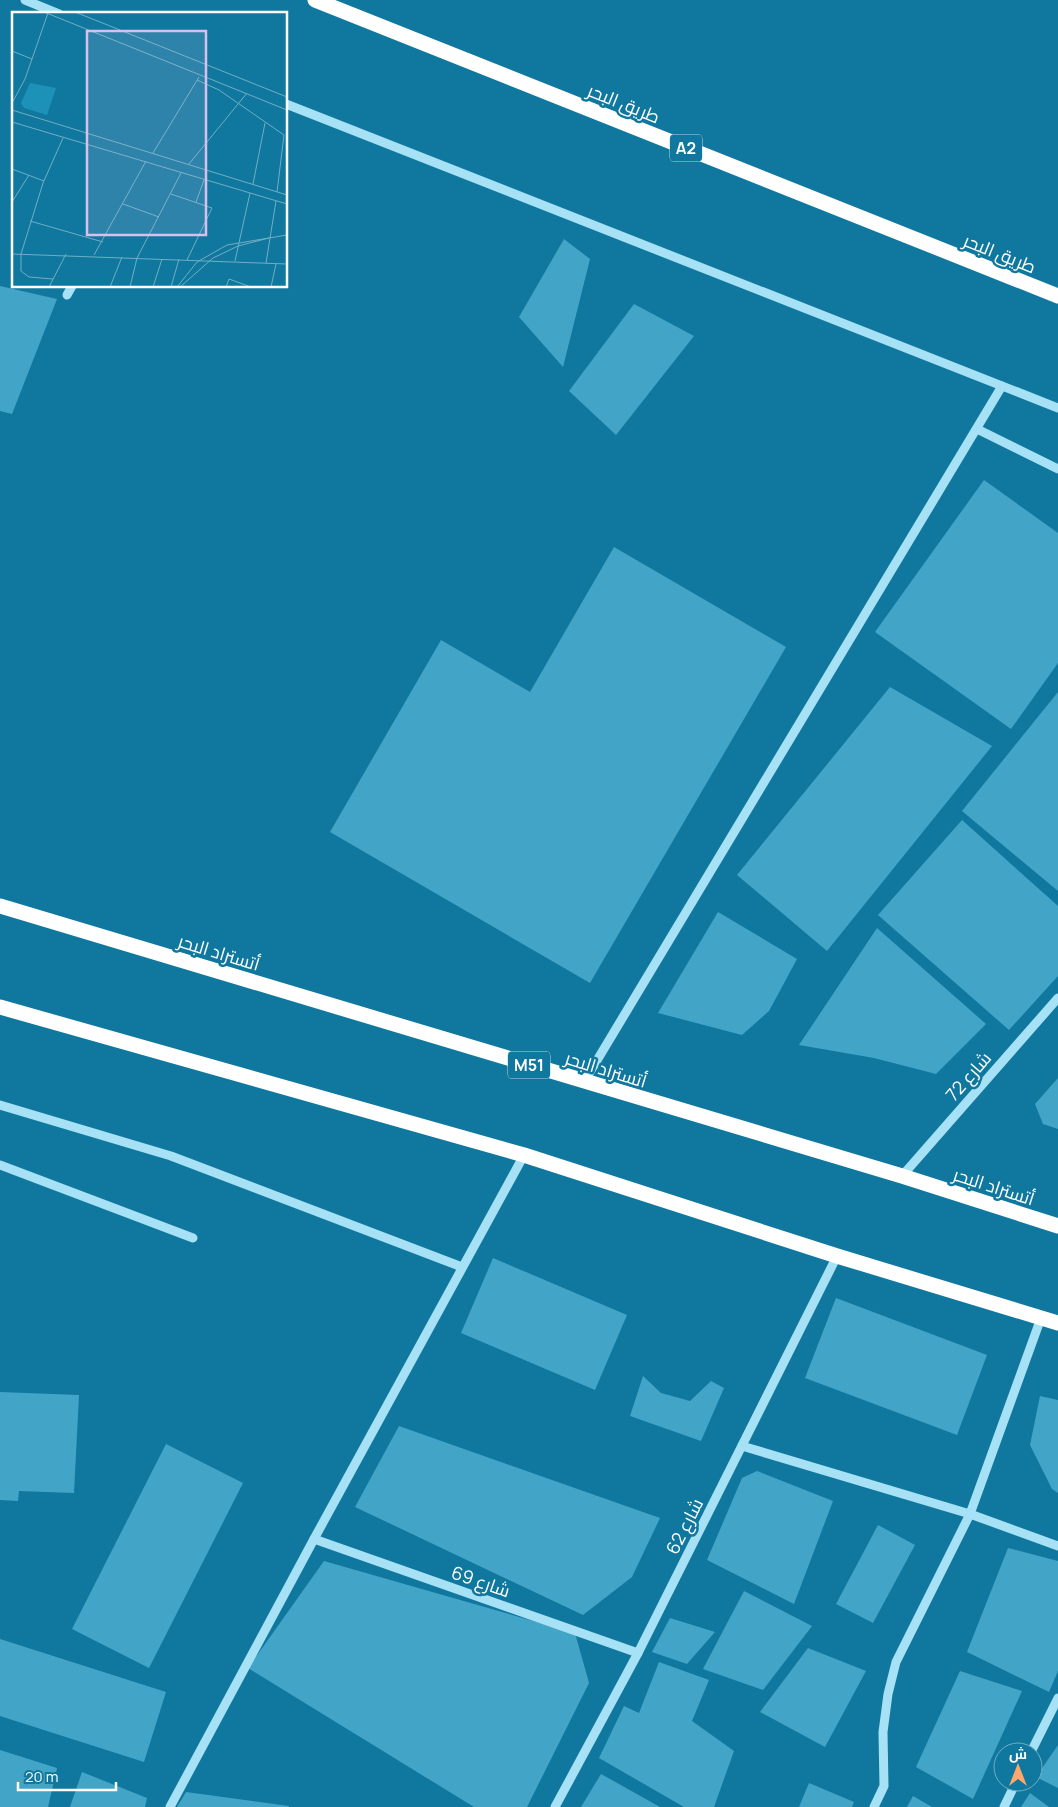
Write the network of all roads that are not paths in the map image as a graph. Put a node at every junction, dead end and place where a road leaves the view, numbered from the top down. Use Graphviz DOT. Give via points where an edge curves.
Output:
graph roads {
  1 [pos="25,0"];
  2 [pos="315,0"];
  3 [pos="54,12"];
  4 [pos="288,105"];
  5 [pos="71,288"];
  6 [pos="67,295"];
  7 [pos="1058,296"];
  8 [pos="1002,386"];
  9 [pos="1058,408"];
  10 [pos="977,429"];
  11 [pos="1058,469"];
  12 [pos="0,906"];
  13 [pos="1058,998"];
  14 [pos="0,1007"];
  15 [pos="584,1082"];
  16 [pos="0,1105"];
  17 [pos="524,1155"];
  18 [pos="0,1165"];
  19 [pos="902,1176"];
  20 [pos="1058,1226"];
  21 [pos="193,1238"];
  22 [pos="837,1256"];
  23 [pos="462,1267"];
  24 [pos="1041,1318"];
  25 [pos="1058,1323"];
  26 [pos="742,1446"];
  27 [pos="970,1514"];
  28 [pos="314,1539"];
  29 [pos="1058,1546"];
  30 [pos="638,1653"];
  31 [pos="1058,1698"];
  32 [pos="1036,1742"];
  33 [pos="1011,1792"];
  34 [pos="170,1807"];
  35 [pos="555,1807"];
  36 [pos="874,1807"];
  37 [pos="1004,1807"];
  1 -- 3 [label="street"];
  2 -- 7 [label="highway, طريق البحر / A2"];
  4 -- 8 [label="street"];
  5 -- 6 [label="street"];
  8 -- 9 [label="street"];
  8 -- 10 [label="street"];
  10 -- 11 [label="street"];
  10 -- 15 [label="street"];
  12 -- 15 [label="highway, أتستراد البحر / M51"];
  13 -- 19 [label="street, شارع 72"];
  14 -- 17 [label="highway"];
  15 -- 19 [label="highway, أتستراد البحر / M51"];
  16 -- 23 [label="street" via="171,1156"];
  17 -- 22 [label="highway"];
  17 -- 23 [label="street"];
  18 -- 21 [label="street"];
  19 -- 20 [label="highway, أتستراد البحر / M51"];
  22 -- 24 [label="highway"];
  22 -- 26 [label="street, شارع 62"];
  23 -- 28 [label="street"];
  24 -- 25 [label="highway"];
  24 -- 27 [label="street"];
  26 -- 27 [label="street"];
  26 -- 30 [label="street, شارع 62"];
  27 -- 29 [label="street"];
  27 -- 36 [label="street" via="896,1662 883,1732 884,1786"];
  28 -- 30 [label="street, شارع 69"];
  28 -- 34 [label="street"];
  30 -- 35 [label="street, شارع 62"];
  31 -- 32 [label="street"];
  33 -- 37 [label="street"];
}
